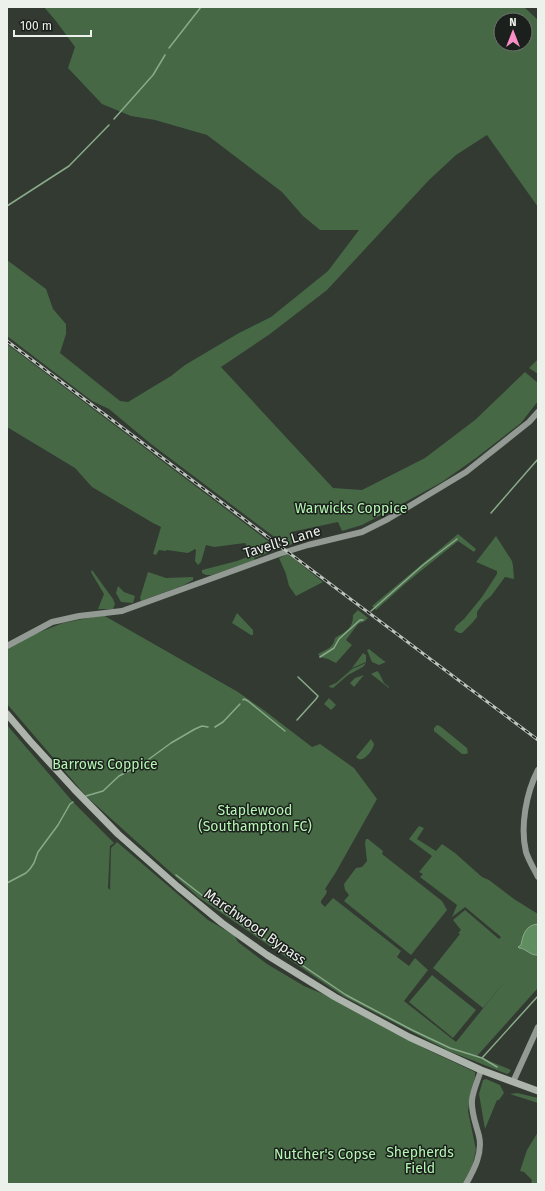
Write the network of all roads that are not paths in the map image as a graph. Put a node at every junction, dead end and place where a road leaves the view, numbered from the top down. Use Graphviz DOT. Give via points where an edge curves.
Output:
graph roads {
  1 [pos="538,412"];
  2 [pos="7,646"];
  3 [pos="7,714"];
  4 [pos="538,770"];
  5 [pos="538,877"];
  6 [pos="538,1027"];
  7 [pos="481,1070"];
  8 [pos="513,1082"];
  9 [pos="538,1091"];
  10 [pos="466,1184"];
  1 -- 2 [label="street, Tavell's Lane" via="466,472 362,532 279,554 122,611 52,622"];
  3 -- 7 [label="main road, Marchwood Bypass" via="69,784 118,834 222,923 267,955 335,997 409,1037"];
  4 -- 5 [label="street" via="530,787 525,813 525,842"];
  6 -- 8 [label="street"];
  7 -- 8 [label="main road, Marchwood Bypass"];
  7 -- 10 [label="street" via="472,1101 480,1146 478,1158"];
  8 -- 9 [label="main road, Marchwood Bypass"];
}
